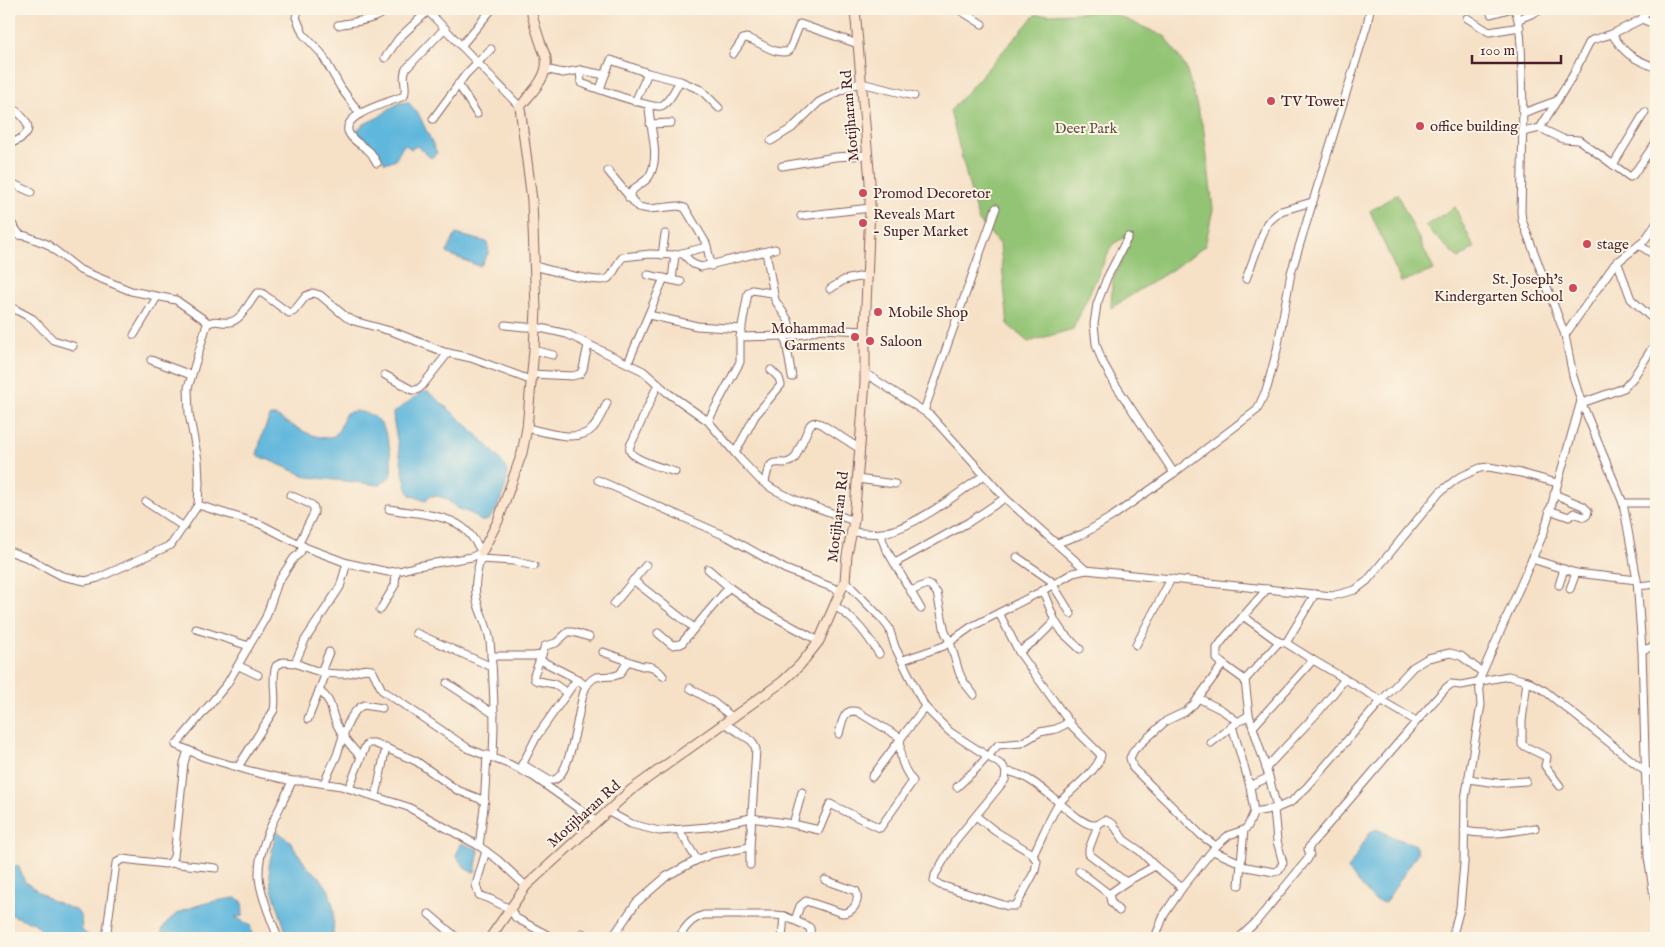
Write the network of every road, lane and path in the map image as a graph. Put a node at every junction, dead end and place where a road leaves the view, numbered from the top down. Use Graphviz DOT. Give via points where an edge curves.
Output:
graph roads {
  1 [pos="299,9"];
  2 [pos="388,9"];
  3 [pos="492,9"];
  4 [pos="531,9"];
  5 [pos="855,9"];
  6 [pos="958,9"];
  7 [pos="1370,9"];
  8 [pos="1509,9"];
  9 [pos="1515,9"];
  10 [pos="1543,9"];
  11 [pos="1653,9"];
  12 [pos="427,10"];
  13 [pos="1643,13"];
  14 [pos="1491,14"];
  15 [pos="1467,18"];
  16 [pos="1519,23"];
  17 [pos="338,24"];
  18 [pos="982,24"];
  19 [pos="1656,25"];
  20 [pos="445,28"];
  21 [pos="1612,34"];
  22 [pos="858,44"];
  23 [pos="461,46"];
  24 [pos="491,48"];
  25 [pos="733,54"];
  26 [pos="385,58"];
  27 [pos="477,62"];
  28 [pos="1656,68"];
  29 [pos="546,69"];
  30 [pos="580,70"];
  31 [pos="648,73"];
  32 [pos="605,75"];
  33 [pos="680,81"];
  34 [pos="861,83"];
  35 [pos="458,84"];
  36 [pos="600,89"];
  37 [pos="914,96"];
  38 [pos="1557,101"];
  39 [pos="636,102"];
  40 [pos="9,105"];
  41 [pos="520,106"];
  42 [pos="650,106"];
  43 [pos="719,108"];
  44 [pos="1645,112"];
  45 [pos="1523,113"];
  46 [pos="360,114"];
  47 [pos="476,114"];
  48 [pos="433,119"];
  49 [pos="671,123"];
  50 [pos="650,124"];
  51 [pos="1540,128"];
  52 [pos="1523,132"];
  53 [pos="771,141"];
  54 [pos="1656,142"];
  55 [pos="9,144"];
  56 [pos="867,155"];
  57 [pos="377,163"];
  58 [pos="1613,165"];
  59 [pos="782,166"];
  60 [pos="608,170"];
  61 [pos="9,182"];
  62 [pos="30,192"];
  63 [pos="630,198"];
  64 [pos="1312,202"];
  65 [pos="870,208"];
  66 [pos="996,208"];
  67 [pos="801,216"];
  68 [pos="9,220"];
  69 [pos="1656,224"];
  70 [pos="9,233"];
  71 [pos="665,234"];
  72 [pos="20,235"];
  73 [pos="1128,238"];
  74 [pos="1639,245"];
  75 [pos="707,246"];
  76 [pos="775,249"];
  77 [pos="766,252"];
  78 [pos="678,254"];
  79 [pos="662,255"];
  80 [pos="1656,256"];
  81 [pos="1617,262"];
  82 [pos="534,266"];
  83 [pos="711,266"];
  84 [pos="648,275"];
  85 [pos="869,275"];
  86 [pos="664,278"];
  87 [pos="1246,279"];
  88 [pos="672,280"];
  89 [pos="681,282"];
  90 [pos="830,289"];
  91 [pos="772,293"];
  92 [pos="157,297"];
  93 [pos="9,306"];
  94 [pos="649,316"];
  95 [pos="1656,322"];
  96 [pos="209,323"];
  97 [pos="505,325"];
  98 [pos="536,327"];
  99 [pos="742,329"];
  100 [pos="865,331"];
  101 [pos="134,335"];
  102 [pos="789,336"];
  103 [pos="1565,336"];
  104 [pos="740,337"];
  105 [pos="1656,342"];
  106 [pos="73,346"];
  107 [pos="588,346"];
  108 [pos="534,350"];
  109 [pos="448,353"];
  110 [pos="553,355"];
  111 [pos="151,360"];
  112 [pos="628,363"];
  113 [pos="771,370"];
  114 [pos="865,373"];
  115 [pos="191,375"];
  116 [pos="385,375"];
  117 [pos="531,377"];
  118 [pos="792,377"];
  119 [pos="658,384"];
  120 [pos="1581,402"];
  121 [pos="608,403"];
  122 [pos="924,412"];
  123 [pos="708,421"];
  124 [pos="527,428"];
  125 [pos="860,449"];
  126 [pos="735,453"];
  127 [pos="675,472"];
  128 [pos="1174,473"];
  129 [pos="984,475"];
  130 [pos="857,479"];
  131 [pos="598,480"];
  132 [pos="765,483"];
  133 [pos="1557,483"];
  134 [pos="895,484"];
  135 [pos="1554,494"];
  136 [pos="290,495"];
  137 [pos="1005,498"];
  138 [pos="146,502"];
  139 [pos="1656,503"];
  140 [pos="1623,504"];
  141 [pos="198,505"];
  142 [pos="389,509"];
  143 [pos="1550,510"];
  144 [pos="854,521"];
  145 [pos="184,527"];
  146 [pos="853,532"];
  147 [pos="880,533"];
  148 [pos="1057,543"];
  149 [pos="301,544"];
  150 [pos="9,551"];
  151 [pos="481,555"];
  152 [pos="1017,557"];
  153 [pos="1532,559"];
  154 [pos="347,563"];
  155 [pos="895,563"];
  156 [pos="646,565"];
  157 [pos="534,566"];
  158 [pos="708,569"];
  159 [pos="1564,569"];
  160 [pos="1086,570"];
  161 [pos="396,571"];
  162 [pos="1576,573"];
  163 [pos="1171,579"];
  164 [pos="633,580"];
  165 [pos="845,581"];
  166 [pos="1638,583"];
  167 [pos="1656,584"];
  168 [pos="1053,585"];
  169 [pos="1559,585"];
  170 [pos="729,587"];
  171 [pos="1267,589"];
  172 [pos="1570,589"];
  173 [pos="911,591"];
  174 [pos="1043,591"];
  175 [pos="841,592"];
  176 [pos="1315,594"];
  177 [pos="614,604"];
  178 [pos="834,606"];
  179 [pos="921,609"];
  180 [pos="380,610"];
  181 [pos="999,613"];
  182 [pos="1071,614"];
  183 [pos="1243,616"];
  184 [pos="1054,621"];
  185 [pos="694,628"];
  186 [pos="196,629"];
  187 [pos="416,633"];
  188 [pos="658,633"];
  189 [pos="589,637"];
  190 [pos="820,641"];
  191 [pos="950,642"];
  192 [pos="1282,642"];
  193 [pos="1136,645"];
  194 [pos="249,646"];
  195 [pos="1656,646"];
  196 [pos="1080,649"];
  197 [pos="1642,650"];
  198 [pos="329,652"];
  199 [pos="603,652"];
  200 [pos="1019,652"];
  201 [pos="879,654"];
  202 [pos="491,656"];
  203 [pos="541,657"];
  204 [pos="902,660"];
  205 [pos="1313,660"];
  206 [pos="628,661"];
  207 [pos="295,663"];
  208 [pos="1223,664"];
  209 [pos="239,666"];
  210 [pos="492,667"];
  211 [pos="1482,672"];
  212 [pos="323,673"];
  213 [pos="258,675"];
  214 [pos="663,676"];
  215 [pos="576,679"];
  216 [pos="1345,679"];
  217 [pos="1246,680"];
  218 [pos="1479,680"];
  219 [pos="1527,681"];
  220 [pos="447,683"];
  221 [pos="586,686"];
  222 [pos="690,688"];
  223 [pos="319,691"];
  224 [pos="567,692"];
  225 [pos="974,695"];
  226 [pos="1198,698"];
  227 [pos="1381,701"];
  228 [pos="925,707"];
  229 [pos="382,708"];
  230 [pos="494,714"];
  231 [pos="1249,715"];
  232 [pos="308,719"];
  233 [pos="728,720"];
  234 [pos="1416,721"];
  235 [pos="1070,722"];
  236 [pos="1235,724"];
  237 [pos="1253,727"];
  238 [pos="839,734"];
  239 [pos="343,735"];
  240 [pos="901,738"];
  241 [pos="1211,743"];
  242 [pos="386,748"];
  243 [pos="188,750"];
  244 [pos="490,756"];
  245 [pos="361,757"];
  246 [pos="988,757"];
  247 [pos="238,767"];
  248 [pos="521,767"];
  249 [pos="1266,768"];
  250 [pos="1006,772"];
  251 [pos="1646,772"];
  252 [pos="1656,772"];
  253 [pos="872,777"];
  254 [pos="1269,777"];
  255 [pos="1468,779"];
  256 [pos="292,781"];
  257 [pos="1526,781"];
  258 [pos="324,783"];
  259 [pos="1250,786"];
  260 [pos="1560,786"];
  261 [pos="957,787"];
  262 [pos="349,788"];
  263 [pos="802,792"];
  264 [pos="376,796"];
  265 [pos="485,800"];
  266 [pos="1060,803"];
  267 [pos="1275,808"];
  268 [pos="607,811"];
  269 [pos="1254,812"];
  270 [pos="976,816"];
  271 [pos="751,818"];
  272 [pos="596,821"];
  273 [pos="793,824"];
  274 [pos="1098,825"];
  275 [pos="1535,828"];
  276 [pos="679,830"];
  277 [pos="1244,830"];
  278 [pos="1464,831"];
  279 [pos="750,847"];
  280 [pos="482,848"];
  281 [pos="1214,848"];
  282 [pos="1033,856"];
  283 [pos="697,860"];
  284 [pos="170,863"];
  285 [pos="750,865"];
  286 [pos="1241,865"];
  287 [pos="1155,866"];
  288 [pos="216,868"];
  289 [pos="1079,871"];
  290 [pos="1654,877"];
  291 [pos="825,880"];
  292 [pos="1126,882"];
  293 [pos="526,886"];
  294 [pos="1240,886"];
  295 [pos="1182,888"];
  296 [pos="1109,894"];
  297 [pos="510,909"];
  298 [pos="1656,909"];
  299 [pos="1119,911"];
  300 [pos="429,914"];
  301 [pos="784,916"];
  302 [pos="795,920"];
  303 [pos="582,934"];
  304 [pos="493,937"];
  305 [pos="106,938"];
  306 [pos="278,938"];
  307 [pos="457,938"];
  308 [pos="552,938"];
  309 [pos="590,938"];
  310 [pos="612,938"];
  311 [pos="679,938"];
  312 [pos="782,938"];
  313 [pos="811,938"];
  314 [pos="1155,938"];
  315 [pos="1239,938"];
  316 [pos="1452,938"];
  1 -- 46 [label="street" via="296,17 303,34 321,53"];
  2 -- 17 [label="street" via="370,20"];
  3 -- 23 [label="street"];
  4 -- 29 [label="main road" via="546,58"];
  5 -- 22 [label="main road, Motijharan Rd"];
  6 -- 18 [label="street"];
  7 -- 64 [label="street"];
  8 -- 14 [label="street"];
  9 -- 16 [label="street"];
  10 -- 16 [label="street"];
  11 -- 13 [label="street"];
  12 -- 20 [label="street"];
  12 -- 26 [label="street" via="398,38"];
  13 -- 19 [label="street"];
  13 -- 21 [label="street"];
  15 -- 16 [label="street" via="1489,32"];
  16 -- 45 [label="street"];
  20 -- 23 [label="street"];
  20 -- 46 [label="street" via="406,69 403,75 405,94"];
  21 -- 28 [label="street" via="1629,56"];
  21 -- 38 [label="street" via="1588,43"];
  22 -- 25 [label="street" via="800,24 787,52 776,52 746,38"];
  22 -- 34 [label="main road, Motijharan Rd"];
  23 -- 27 [label="street"];
  24 -- 27 [label="street"];
  27 -- 35 [label="street"];
  27 -- 41 [label="street"];
  29 -- 30 [label="street" via="563,73"];
  29 -- 41 [label="main road"];
  30 -- 32 [label="street"];
  30 -- 36 [label="street" via="581,83"];
  31 -- 32 [label="street" via="611,60"];
  31 -- 33 [label="street"];
  31 -- 39 [label="street"];
  32 -- 36 [label="street"];
  33 -- 42 [label="street" via="661,106"];
  33 -- 43 [label="street" via="701,90"];
  34 -- 37 [label="street"];
  34 -- 53 [label="street" via="844,88 820,102 792,128"];
  34 -- 56 [label="main road, Motijharan Rd"];
  35 -- 47 [label="street"];
  35 -- 48 [label="street"];
  36 -- 39 [label="street"];
  38 -- 45 [label="street"];
  38 -- 51 [label="street"];
  39 -- 42 [label="street"];
  40 -- 55 [label="street" via="27,120 28,125 27,134"];
  41 -- 82 [label="main road" via="532,200"];
  42 -- 50 [label="street"];
  44 -- 58 [label="street"];
  45 -- 52 [label="street"];
  46 -- 57 [label="street" via="350,120 348,133 371,153"];
  49 -- 50 [label="street"];
  50 -- 63 [label="street" via="653,166 647,180 636,187"];
  51 -- 52 [label="street"];
  51 -- 58 [label="street" via="1563,139 1579,140"];
  52 -- 103 [label="street" via="1522,220"];
  54 -- 58 [label="street" via="1630,177"];
  56 -- 59 [label="street"];
  56 -- 65 [label="main road, Motijharan Rd"];
  60 -- 63 [label="street"];
  61 -- 62 [label="street"];
  63 -- 75 [label="street" via="642,208 685,208"];
  64 -- 87 [label="street" via="1281,211 1267,223"];
  64 -- 128 [label="street" via="1291,273 1277,350 1262,401 1245,420"];
  65 -- 67 [label="street"];
  65 -- 85 [label="main road, Motijharan Rd"];
  66 -- 122 [label="street"];
  68 -- 72 [label="street"];
  69 -- 74 [label="street"];
  70 -- 72 [label="street"];
  71 -- 79 [label="street"];
  72 -- 92 [label="street" via="48,244 80,270 131,291"];
  73 -- 128 [label="street" via="1097,304 1096,344 1115,384"];
  74 -- 80 [label="street"];
  74 -- 81 [label="street"];
  75 -- 78 [label="street"];
  75 -- 83 [label="street"];
  76 -- 77 [label="street"];
  77 -- 83 [label="street"];
  77 -- 91 [label="street"];
  78 -- 79 [label="street"];
  78 -- 83 [label="street" via="701,267"];
  78 -- 88 [label="street"];
  79 -- 82 [label="street" via="623,257 612,274 603,280"];
  81 -- 95 [label="street" via="1631,299"];
  81 -- 103 [label="street"];
  82 -- 98 [label="main road"];
  84 -- 86 [label="street"];
  85 -- 90 [label="street" via="844,280"];
  85 -- 100 [label="main road, Motijharan Rd"];
  86 -- 88 [label="street"];
  86 -- 94 [label="street"];
  88 -- 89 [label="street"];
  91 -- 99 [label="street" via="750,291"];
  91 -- 102 [label="street" via="788,320"];
  92 -- 96 [label="street" via="176,300"];
  92 -- 101 [label="street"];
  93 -- 106 [label="street" via="33,319 53,340"];
  94 -- 99 [label="street" via="697,326"];
  94 -- 112 [label="street"];
  96 -- 109 [label="street" via="237,320 257,293 289,313 313,293 354,321"];
  96 -- 115 [label="street"];
  97 -- 98 [label="street"];
  98 -- 107 [label="street" via="567,334"];
  98 -- 108 [label="main road"];
  99 -- 104 [label="street"];
  100 -- 102 [label="street" via="820,329"];
  100 -- 114 [label="main road, Motijharan Rd"];
  102 -- 104 [label="street"];
  102 -- 118 [label="street"];
  103 -- 120 [label="street"];
  104 -- 123 [label="street" via="740,362"];
  105 -- 120 [label="street" via="1624,388"];
  107 -- 112 [label="street"];
  107 -- 117 [label="street" via="580,374"];
  108 -- 110 [label="street"];
  108 -- 117 [label="main road"];
  109 -- 116 [label="street" via="417,390"];
  109 -- 117 [label="street"];
  111 -- 115 [label="street"];
  112 -- 119 [label="street"];
  113 -- 126 [label="street" via="781,385 755,416"];
  114 -- 122 [label="street"];
  114 -- 125 [label="main road, Motijharan Rd"];
  115 -- 141 [label="street" via="188,396 198,460"];
  117 -- 124 [label="main road"];
  119 -- 123 [label="street"];
  119 -- 127 [label="street" via="630,449 637,458"];
  120 -- 133 [label="street"];
  120 -- 140 [label="street"];
  121 -- 124 [label="street" via="592,429 584,433 574,436"];
  122 -- 129 [label="street"];
  123 -- 126 [label="street"];
  124 -- 151 [label="main road" via="508,495"];
  125 -- 130 [label="main road, Motijharan Rd"];
  125 -- 132 [label="street" via="823,425 812,423 795,458 770,465"];
  126 -- 132 [label="street"];
  128 -- 148 [label="street" via="1083,534"];
  129 -- 137 [label="street"];
  129 -- 147 [label="street" via="914,520"];
  130 -- 134 [label="street"];
  130 -- 144 [label="main road, Motijharan Rd"];
  131 -- 175 [label="street" via="728,537 785,569"];
  132 -- 144 [label="street" via="793,499"];
  133 -- 135 [label="street"];
  133 -- 176 [label="street" via="1499,468 1472,470 1440,492 1367,581 1355,590 1332,596"];
  135 -- 143 [label="street"];
  135 -- 143 [label="street" via="1583,506 1588,513 1584,517 1574,513 1570,517"];
  136 -- 149 [label="street" via="314,508"];
  137 -- 148 [label="street"];
  137 -- 155 [label="street"];
  138 -- 145 [label="street"];
  139 -- 140 [label="street"];
  140 -- 166 [label="street"];
  141 -- 145 [label="street"];
  141 -- 149 [label="street" via="260,524"];
  142 -- 151 [label="street" via="457,523 472,537"];
  143 -- 153 [label="street"];
  144 -- 146 [label="main road, Motijharan Rd"];
  145 -- 150 [label="street" via="170,545 85,581 62,576"];
  146 -- 147 [label="street"];
  146 -- 165 [label="main road, Motijharan Rd"];
  147 -- 155 [label="street"];
  148 -- 160 [label="street"];
  149 -- 154 [label="street"];
  149 -- 194 [label="street" via="300,553 278,582 266,617"];
  151 -- 157 [label="street"];
  151 -- 161 [label="street"];
  151 -- 202 [label="street" via="475,582 476,596 488,630"];
  152 -- 168 [label="street"];
  153 -- 159 [label="street"];
  153 -- 211 [label="street"];
  154 -- 161 [label="street"];
  154 -- 207 [label="street" via="340,587 305,640"];
  155 -- 173 [label="street"];
  156 -- 164 [label="street"];
  158 -- 170 [label="street"];
  159 -- 162 [label="street"];
  159 -- 169 [label="street"];
  160 -- 163 [label="street"];
  160 -- 168 [label="street" via="1073,573"];
  161 -- 180 [label="street" via="395,585"];
  162 -- 166 [label="street"];
  162 -- 172 [label="street"];
  163 -- 171 [label="street"];
  163 -- 193 [label="street"];
  164 -- 177 [label="street"];
  164 -- 185 [label="street"];
  165 -- 175 [label="main road, Motijharan Rd"];
  165 -- 204 [label="street" via="882,619"];
  166 -- 167 [label="street"];
  166 -- 197 [label="street"];
  168 -- 174 [label="street"];
  168 -- 182 [label="street"];
  170 -- 185 [label="street"];
  170 -- 190 [label="street" via="760,610"];
  171 -- 176 [label="street"];
  171 -- 183 [label="street"];
  173 -- 179 [label="street"];
  173 -- 191 [label="street" via="928,584 937,593"];
  174 -- 181 [label="street"];
  174 -- 184 [label="street"];
  175 -- 178 [label="main road, Motijharan Rd"];
  176 -- 192 [label="street"];
  178 -- 190 [label="main road, Motijharan Rd"];
  178 -- 201 [label="street" via="857,623"];
  181 -- 191 [label="street"];
  181 -- 200 [label="street"];
  183 -- 192 [label="street"];
  183 -- 208 [label="street" via="1217,648 1217,659"];
  184 -- 196 [label="street"];
  184 -- 200 [label="street"];
  185 -- 188 [label="street" via="678,645 668,643"];
  186 -- 194 [label="street"];
  187 -- 210 [label="street"];
  189 -- 203 [label="street" via="568,632 556,643 546,645"];
  190 -- 233 [label="main road, Motijharan Rd" via="782,682"];
  191 -- 204 [label="street"];
  191 -- 225 [label="street" via="958,672"];
  192 -- 205 [label="street"];
  192 -- 217 [label="street"];
  194 -- 209 [label="street"];
  195 -- 197 [label="street"];
  197 -- 251 [label="street"];
  198 -- 212 [label="street"];
  199 -- 206 [label="street"];
  200 -- 235 [label="street"];
  202 -- 203 [label="street"];
  202 -- 210 [label="street"];
  203 -- 215 [label="street"];
  203 -- 224 [label="street" via="534,679 554,684"];
  204 -- 228 [label="street"];
  205 -- 216 [label="street"];
  205 -- 237 [label="street"];
  206 -- 214 [label="street" via="653,667"];
  206 -- 221 [label="street" via="620,674 596,677"];
  207 -- 212 [label="street"];
  207 -- 247 [label="street" via="282,662 276,666 274,710"];
  208 -- 217 [label="street"];
  208 -- 226 [label="street"];
  209 -- 213 [label="street"];
  209 -- 243 [label="street" via="176,745"];
  210 -- 230 [label="street"];
  211 -- 218 [label="street"];
  211 -- 227 [label="street" via="1462,656 1450,653 1428,658 1413,667"];
  212 -- 223 [label="street"];
  212 -- 244 [label="street" via="372,670 382,690 469,749"];
  215 -- 221 [label="street"];
  215 -- 224 [label="street"];
  216 -- 227 [label="street"];
  216 -- 249 [label="street"];
  217 -- 231 [label="street"];
  218 -- 219 [label="street" via="1508,676"];
  218 -- 234 [label="street" via="1449,686"];
  218 -- 255 [label="street" via="1481,705"];
  219 -- 251 [label="street" via="1545,691"];
  219 -- 260 [label="street" via="1522,745 1547,756 1545,766"];
  220 -- 230 [label="street"];
  221 -- 248 [label="street" via="568,760 561,774 554,781"];
  222 -- 233 [label="street" via="713,702"];
  223 -- 232 [label="street"];
  223 -- 239 [label="street" via="329,700"];
  224 -- 248 [label="street" via="537,736"];
  226 -- 236 [label="street" via="1222,710"];
  226 -- 281 [label="street" via="1185,712 1166,721 1134,750 1130,762"];
  227 -- 234 [label="street"];
  227 -- 267 [label="street" via="1307,788 1291,802"];
  228 -- 240 [label="street"];
  228 -- 246 [label="street" via="950,732"];
  229 -- 239 [label="street" via="360,706"];
  230 -- 244 [label="street"];
  231 -- 236 [label="street"];
  231 -- 237 [label="street"];
  233 -- 268 [label="main road, Motijharan Rd"];
  233 -- 271 [label="street" via="752,741 756,749"];
  234 -- 315 [label="street" via="1312,842 1307,860"];
  235 -- 246 [label="street" via="1040,732 1021,743 998,745"];
  235 -- 266 [label="street" via="1101,757"];
  236 -- 241 [label="street"];
  236 -- 259 [label="street"];
  237 -- 249 [label="street"];
  238 -- 240 [label="street" via="844,717 852,710"];
  239 -- 245 [label="street"];
  239 -- 258 [label="street"];
  240 -- 253 [label="street"];
  240 -- 273 [label="street" via="902,764 913,781 880,828 830,804 819,830"];
  242 -- 245 [label="street" via="368,743"];
  242 -- 264 [label="street"];
  242 -- 265 [label="street" via="416,761 456,790"];
  243 -- 247 [label="street"];
  243 -- 284 [label="street" via="176,848"];
  244 -- 248 [label="street"];
  244 -- 265 [label="street"];
  245 -- 262 [label="street"];
  246 -- 250 [label="street" via="1003,766"];
  246 -- 261 [label="street"];
  247 -- 256 [label="street"];
  248 -- 272 [label="street"];
  249 -- 254 [label="street"];
  250 -- 266 [label="street" via="1021,775"];
  250 -- 270 [label="street" via="1005,780"];
  251 -- 252 [label="street"];
  251 -- 290 [label="street" via="1648,856"];
  254 -- 259 [label="street"];
  254 -- 267 [label="street"];
  255 -- 257 [label="street" via="1497,783"];
  255 -- 278 [label="street"];
  256 -- 258 [label="street"];
  256 -- 306 [label="street" via="266,835 259,874"];
  258 -- 262 [label="street"];
  259 -- 269 [label="street"];
  262 -- 264 [label="street"];
  263 -- 273 [label="street"];
  264 -- 280 [label="street" via="408,807"];
  265 -- 280 [label="street"];
  266 -- 274 [label="street" via="1084,821"];
  266 -- 282 [label="street"];
  267 -- 269 [label="street"];
  267 -- 286 [label="street" via="1282,866 1274,872"];
  268 -- 272 [label="main road, Motijharan Rd"];
  268 -- 276 [label="street" via="641,828"];
  269 -- 277 [label="street"];
  270 -- 282 [label="street"];
  270 -- 282 [label="street" via="945,857 935,875 935,883 1013,907 1018,904 1035,871"];
  271 -- 273 [label="street"];
  271 -- 276 [label="street"];
  271 -- 279 [label="street"];
  272 -- 293 [label="main road, Motijharan Rd"];
  274 -- 287 [label="street" via="1105,820 1112,822 1124,840"];
  274 -- 292 [label="street" via="1089,854"];
  275 -- 278 [label="street" via="1495,835"];
  276 -- 283 [label="street"];
  277 -- 281 [label="street" via="1230,835"];
  277 -- 286 [label="street"];
  278 -- 316 [label="street" via="1460,908"];
  279 -- 283 [label="street"];
  279 -- 285 [label="street"];
  280 -- 293 [label="street"];
  280 -- 297 [label="street" via="476,885 478,895"];
  281 -- 286 [label="street"];
  281 -- 295 [label="street"];
  283 -- 310 [label="street" via="667,876 636,903"];
  284 -- 288 [label="street"];
  284 -- 305 [label="street" via="123,859 116,863"];
  286 -- 294 [label="street"];
  287 -- 292 [label="street"];
  287 -- 295 [label="street"];
  289 -- 296 [label="street"];
  290 -- 298 [label="street"];
  291 -- 302 [label="street" via="856,891 858,898 852,910 842,913 806,901 800,906"];
  292 -- 296 [label="street"];
  293 -- 297 [label="main road, Motijharan Rd"];
  295 -- 314 [label="street" via="1164,915"];
  296 -- 299 [label="street"];
  297 -- 304 [label="main road, Motijharan Rd"];
  297 -- 308 [label="street" via="516,918"];
  300 -- 307 [label="street"];
  301 -- 302 [label="street"];
  301 -- 311 [label="street" via="704,915 689,923"];
  301 -- 312 [label="street"];
  302 -- 313 [label="street" via="809,927"];
  303 -- 309 [label="street"];
}
